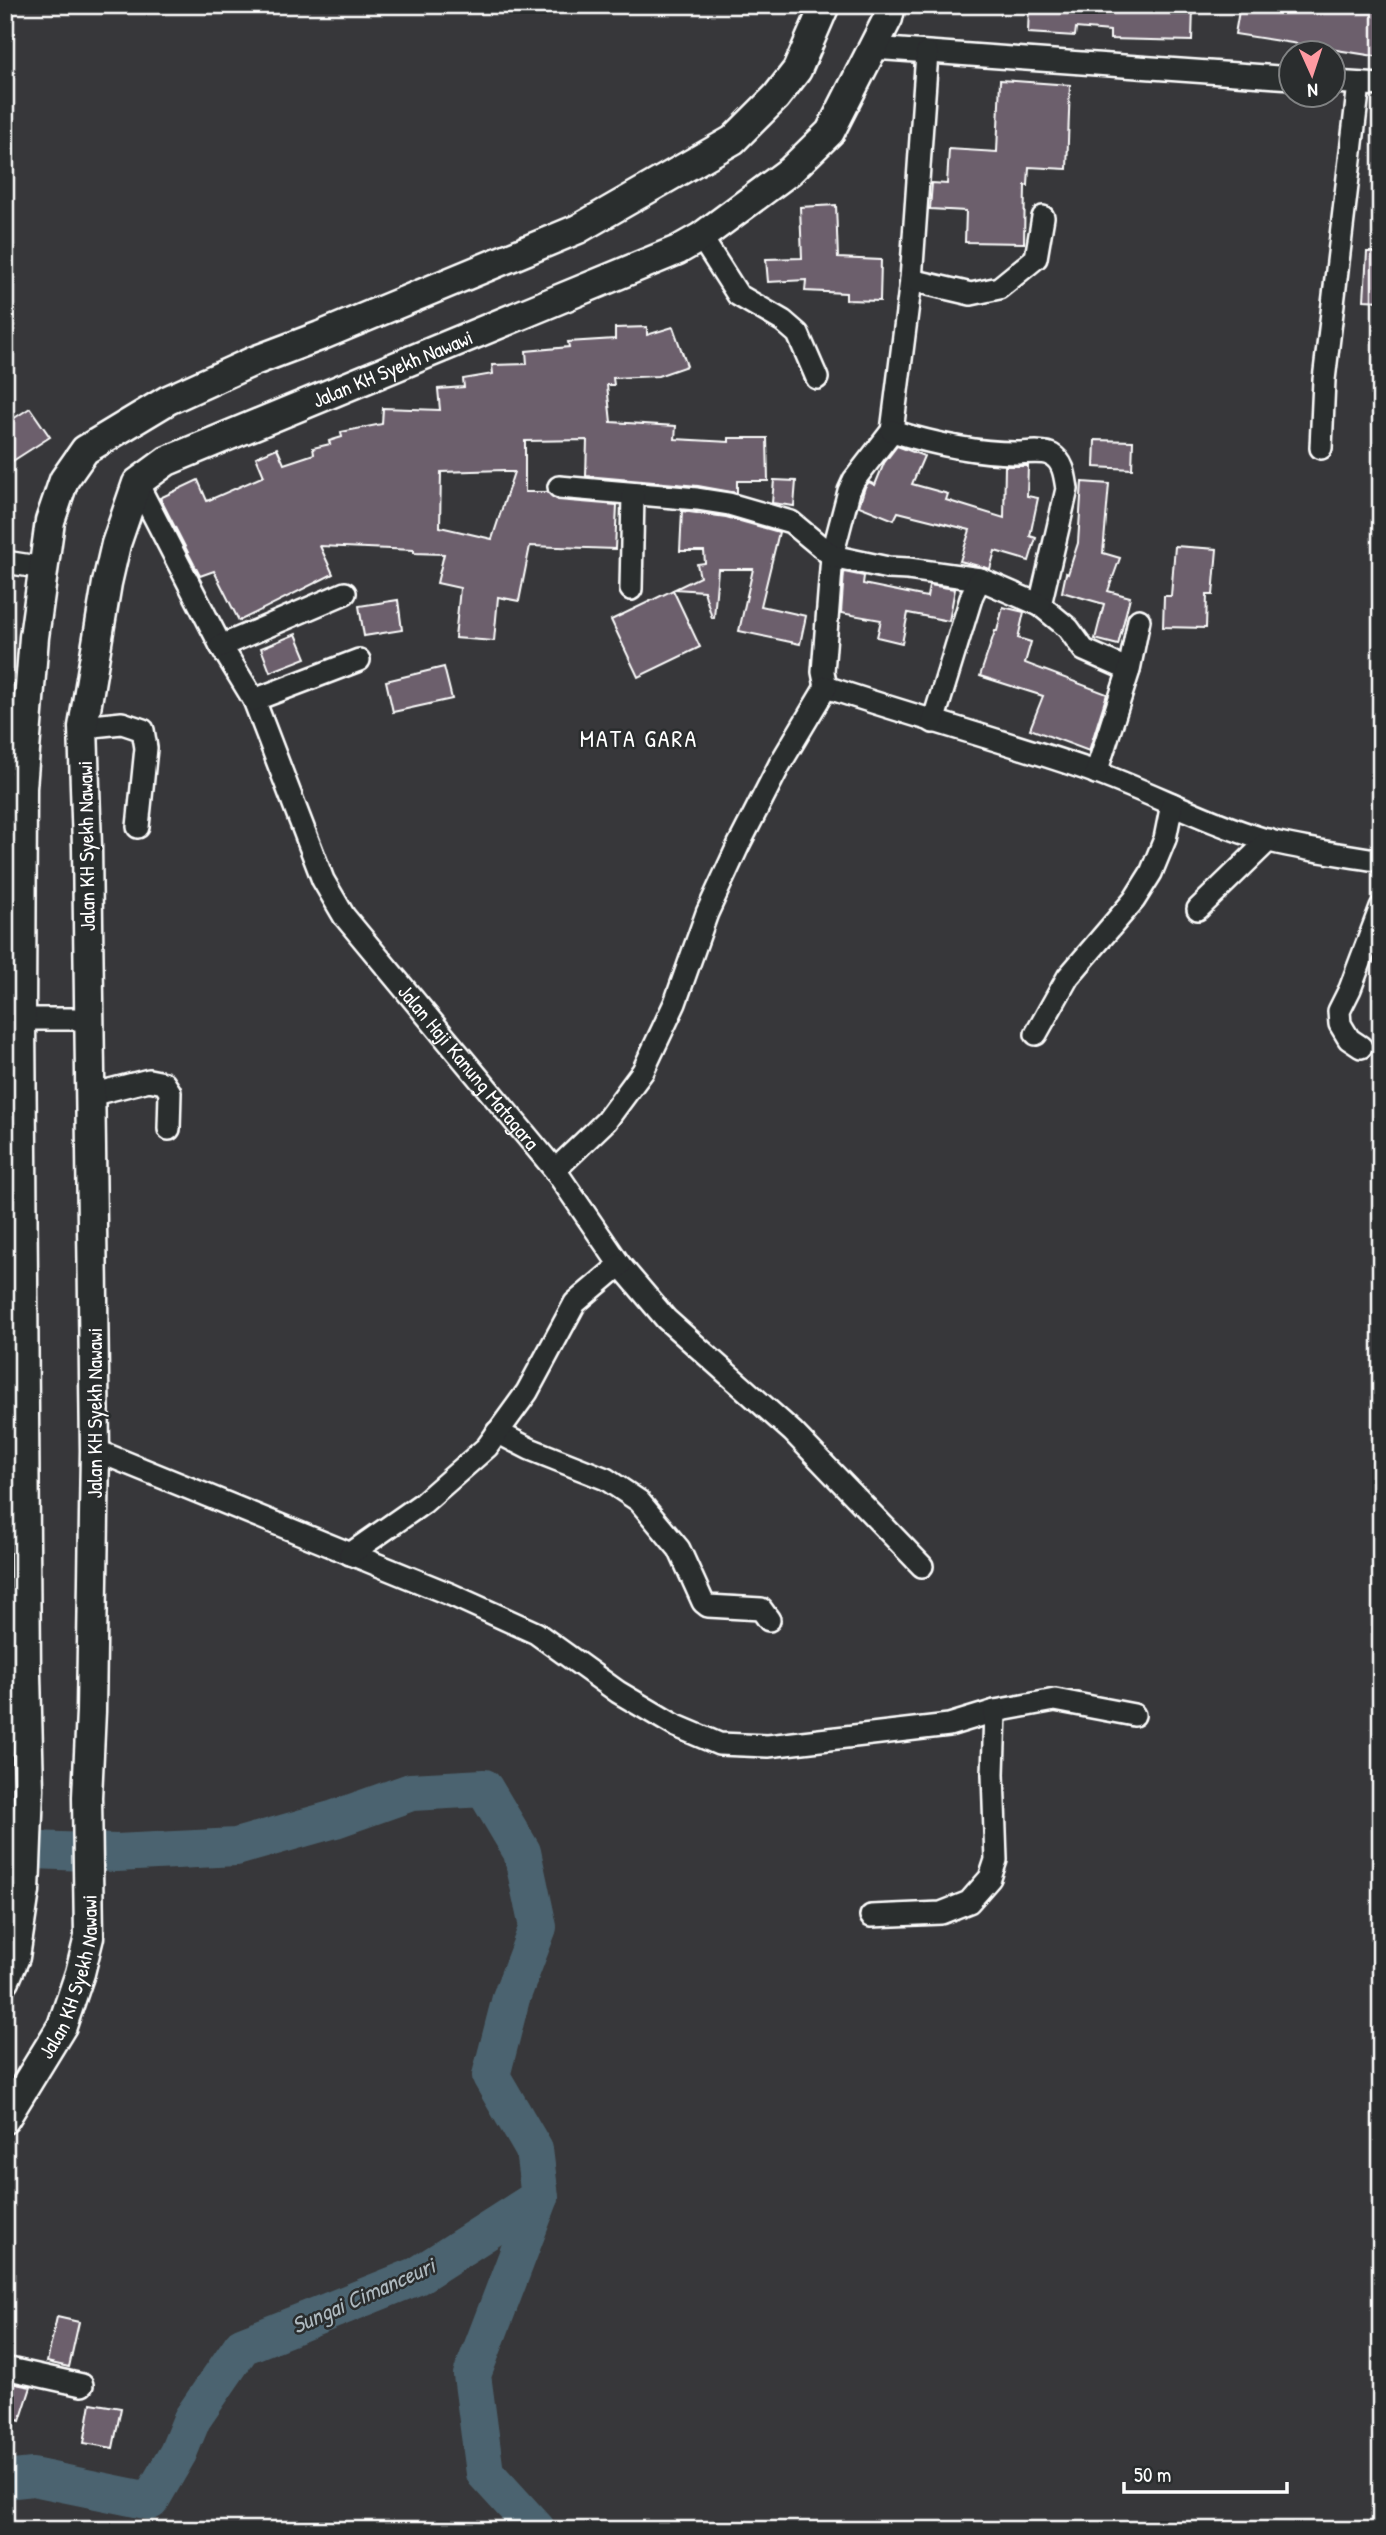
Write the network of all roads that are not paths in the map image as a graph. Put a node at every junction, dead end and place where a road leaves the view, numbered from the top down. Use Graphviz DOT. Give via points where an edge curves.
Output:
graph roads {
  1 [pos="825,5"];
  2 [pos="891,5"];
  3 [pos="873,48"];
  4 [pos="926,53"];
  5 [pos="1278,77"];
  6 [pos="1348,83"];
  7 [pos="1359,83"];
  8 [pos="1381,85"];
  9 [pos="1043,216"];
  10 [pos="701,237"];
  11 [pos="911,280"];
  12 [pos="817,378"];
  13 [pos="892,431"];
  14 [pos="1321,448"];
  15 [pos="137,484"];
  16 [pos="559,487"];
  17 [pos="633,495"];
  18 [pos="832,556"];
  19 [pos="5,562"];
  20 [pos="44,568"];
  21 [pos="980,579"];
  22 [pos="631,589"];
  23 [pos="345,593"];
  24 [pos="1040,605"];
  25 [pos="1139,620"];
  26 [pos="221,646"];
  27 [pos="359,660"];
  28 [pos="1129,670"];
  29 [pos="826,687"];
  30 [pos="254,700"];
  31 [pos="933,722"];
  32 [pos="83,727"];
  33 [pos="1096,773"];
  34 [pos="14,788"];
  35 [pos="1172,804"];
  36 [pos="138,827"];
  37 [pos="1269,841"];
  38 [pos="1381,861"];
  39 [pos="1381,907"];
  40 [pos="1198,909"];
  41 [pos="14,932"];
  42 [pos="89,1019"];
  43 [pos="13,1020"];
  44 [pos="1036,1034"];
  45 [pos="1361,1047"];
  46 [pos="90,1095"];
  47 [pos="169,1129"];
  48 [pos="555,1170"];
  49 [pos="620,1265"];
  50 [pos="497,1432"];
  51 [pos="95,1450"];
  52 [pos="350,1554"];
  53 [pos="922,1566"];
  54 [pos="769,1620"];
  55 [pos="995,1712"];
  56 [pos="1135,1715"];
  57 [pos="871,1916"];
  58 [pos="5,1980"];
  59 [pos="5,2119"];
  60 [pos="5,2368"];
  61 [pos="82,2385"];
  1 -- 20 [label="main road" via="797,71 733,140 578,229 254,361 168,400 85,450 64,480 50,521"];
  2 -- 3 [label="main road, Jalan KH Syekh Nawawi"];
  3 -- 4 [label="street"];
  3 -- 10 [label="main road, Jalan KH Syekh Nawawi" via="830,132 790,171"];
  4 -- 5 [label="street"];
  4 -- 11 [label="street"];
  6 -- 7 [label="street"];
  7 -- 8 [label="street"];
  7 -- 14 [label="street" via="1324,380"];
  9 -- 11 [label="street" via="1036,258 999,288 971,294"];
  10 -- 12 [label="street" via="738,295 798,334"];
  10 -- 15 [label="main road, Jalan KH Syekh Nawawi" via="167,461"];
  11 -- 13 [label="street"];
  13 -- 18 [label="street" via="854,480"];
  13 -- 24 [label="street" via="982,452 1048,453 1059,461 1067,489"];
  15 -- 26 [label="street, Jalan Haji Kanung Matagara"];
  15 -- 32 [label="main road, Jalan KH Syekh Nawawi" via="107,583"];
  16 -- 17 [label="street"];
  17 -- 18 [label="street" via="697,499 774,516 791,522"];
  17 -- 22 [label="street"];
  18 -- 21 [label="street"];
  18 -- 29 [label="street" via="823,672"];
  19 -- 20 [label="street"];
  20 -- 34 [label="main road"];
  21 -- 24 [label="street"];
  21 -- 31 [label="street"];
  23 -- 26 [label="street"];
  24 -- 28 [label="street" via="1069,628 1084,650"];
  25 -- 28 [label="street"];
  26 -- 30 [label="street, Jalan Haji Kanung Matagara"];
  27 -- 30 [label="street"];
  28 -- 33 [label="street"];
  29 -- 31 [label="street"];
  29 -- 48 [label="street" via="738,846 643,1071 606,1121"];
  30 -- 48 [label="street, Jalan Haji Kanung Matagara" via="323,880 344,916"];
  31 -- 33 [label="street"];
  32 -- 36 [label="street" via="122,723 143,730 146,748"];
  32 -- 42 [label="main road, Jalan KH Syekh Nawawi"];
  33 -- 35 [label="street"];
  34 -- 41 [label="main road"];
  35 -- 37 [label="street"];
  35 -- 44 [label="street" via="1151,873 1134,901 1068,977"];
  37 -- 38 [label="street"];
  37 -- 40 [label="street"];
  39 -- 45 [label="street" via="1339,1011 1339,1024"];
  41 -- 43 [label="main road"];
  42 -- 43 [label="street"];
  42 -- 46 [label="main road, Jalan KH Syekh Nawawi"];
  43 -- 58 [label="main road" via="29,1789 25,1891 15,1958"];
  46 -- 47 [label="street" via="149,1080 164,1083 170,1092"];
  46 -- 51 [label="main road, Jalan KH Syekh Nawawi"];
  48 -- 49 [label="street, Jalan Haji Kanung Matagara"];
  49 -- 50 [label="street" via="575,1303 527,1392"];
  49 -- 53 [label="street, Jalan Haji Kanung Matagara" via="666,1319 793,1432"];
  50 -- 52 [label="street" via="487,1447 423,1503"];
  50 -- 54 [label="street" via="606,1479 639,1501 679,1549 703,1602 761,1609"];
  51 -- 52 [label="street"];
  51 -- 59 [label="main road, Jalan KH Syekh Nawawi" via="87,1797 89,1937 62,2026"];
  52 -- 55 [label="street" via="536,1633 618,1692 674,1725 719,1744 805,1743 949,1725"];
  55 -- 56 [label="street" via="1055,1700"];
  55 -- 57 [label="street" via="996,1860 990,1878 969,1902 942,1913"];
  60 -- 61 [label="street"];
}
